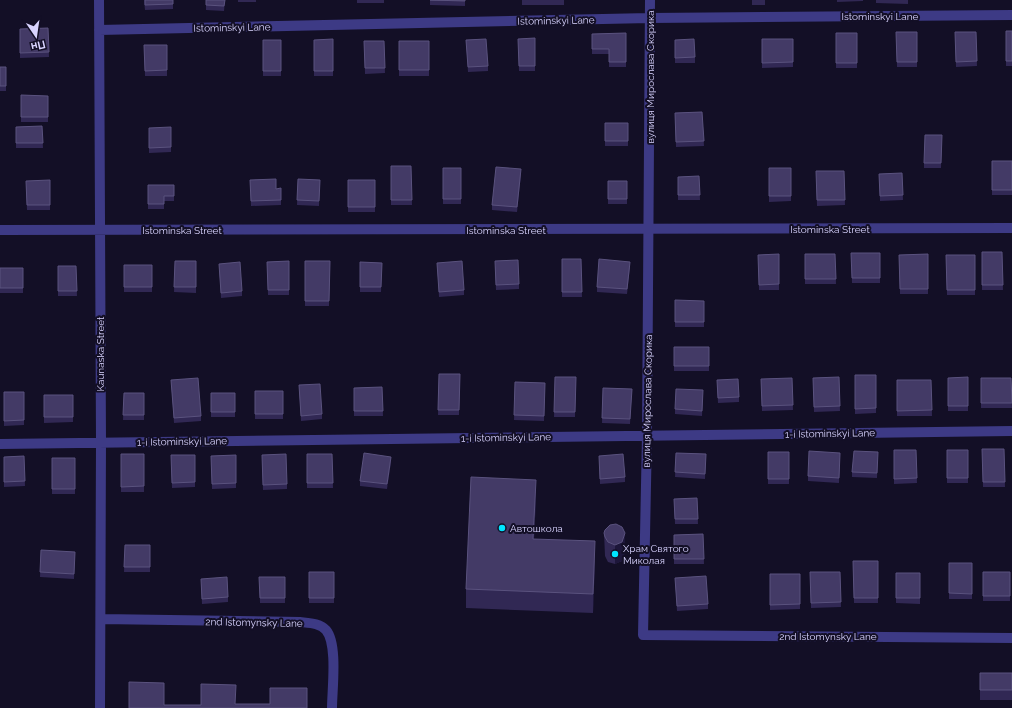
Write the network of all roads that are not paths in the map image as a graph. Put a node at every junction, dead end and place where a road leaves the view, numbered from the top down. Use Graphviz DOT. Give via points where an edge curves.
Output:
graph roads {
  1 [pos="99,0"];
  2 [pos="650,0"];
  3 [pos="1012,15"];
  4 [pos="650,18"];
  5 [pos="99,30"];
  6 [pos="1012,228"];
  7 [pos="649,229"];
  8 [pos="0,230"];
  9 [pos="100,230"];
  10 [pos="1012,431"];
  11 [pos="647,435"];
  12 [pos="101,442"];
  13 [pos="0,444"];
  14 [pos="101,619"];
  15 [pos="643,635"];
  16 [pos="1012,638"];
  17 [pos="100,708"];
  18 [pos="332,708"];
  1 -- 5 [label="street, Kaunaska Street"];
  2 -- 4 [label="street, вулиця Мирослава Скорика"];
  3 -- 4 [label="street, Istominskyi Lane"];
  4 -- 5 [label="street, Istominskyi Lane"];
  4 -- 7 [label="street, вулиця Мирослава Скорика"];
  5 -- 9 [label="street, Kaunaska Street"];
  6 -- 7 [label="street, Istominska Street"];
  7 -- 9 [label="street, Istominska Street"];
  7 -- 11 [label="street, вулиця Мирослава Скорика"];
  8 -- 9 [label="street, Istominska Street"];
  9 -- 12 [label="street, Kaunaska Street"];
  10 -- 11 [label="street, 1-i Istominskyi Lane"];
  11 -- 12 [label="street, 1-i Istominskyi Lane"];
  11 -- 15 [label="street, вулиця Мирослава Скорика"];
  12 -- 13 [label="street, 1-i Istominskyi Lane"];
  12 -- 14 [label="street, Kaunaska Street"];
  14 -- 17 [label="street, Kaunaska Street"];
  14 -- 18 [label="street, 2nd Istomynsky Lane" via="300,622 320,626 329,634 333,645"];
  15 -- 16 [label="street, 2nd Istomynsky Lane"];
}
